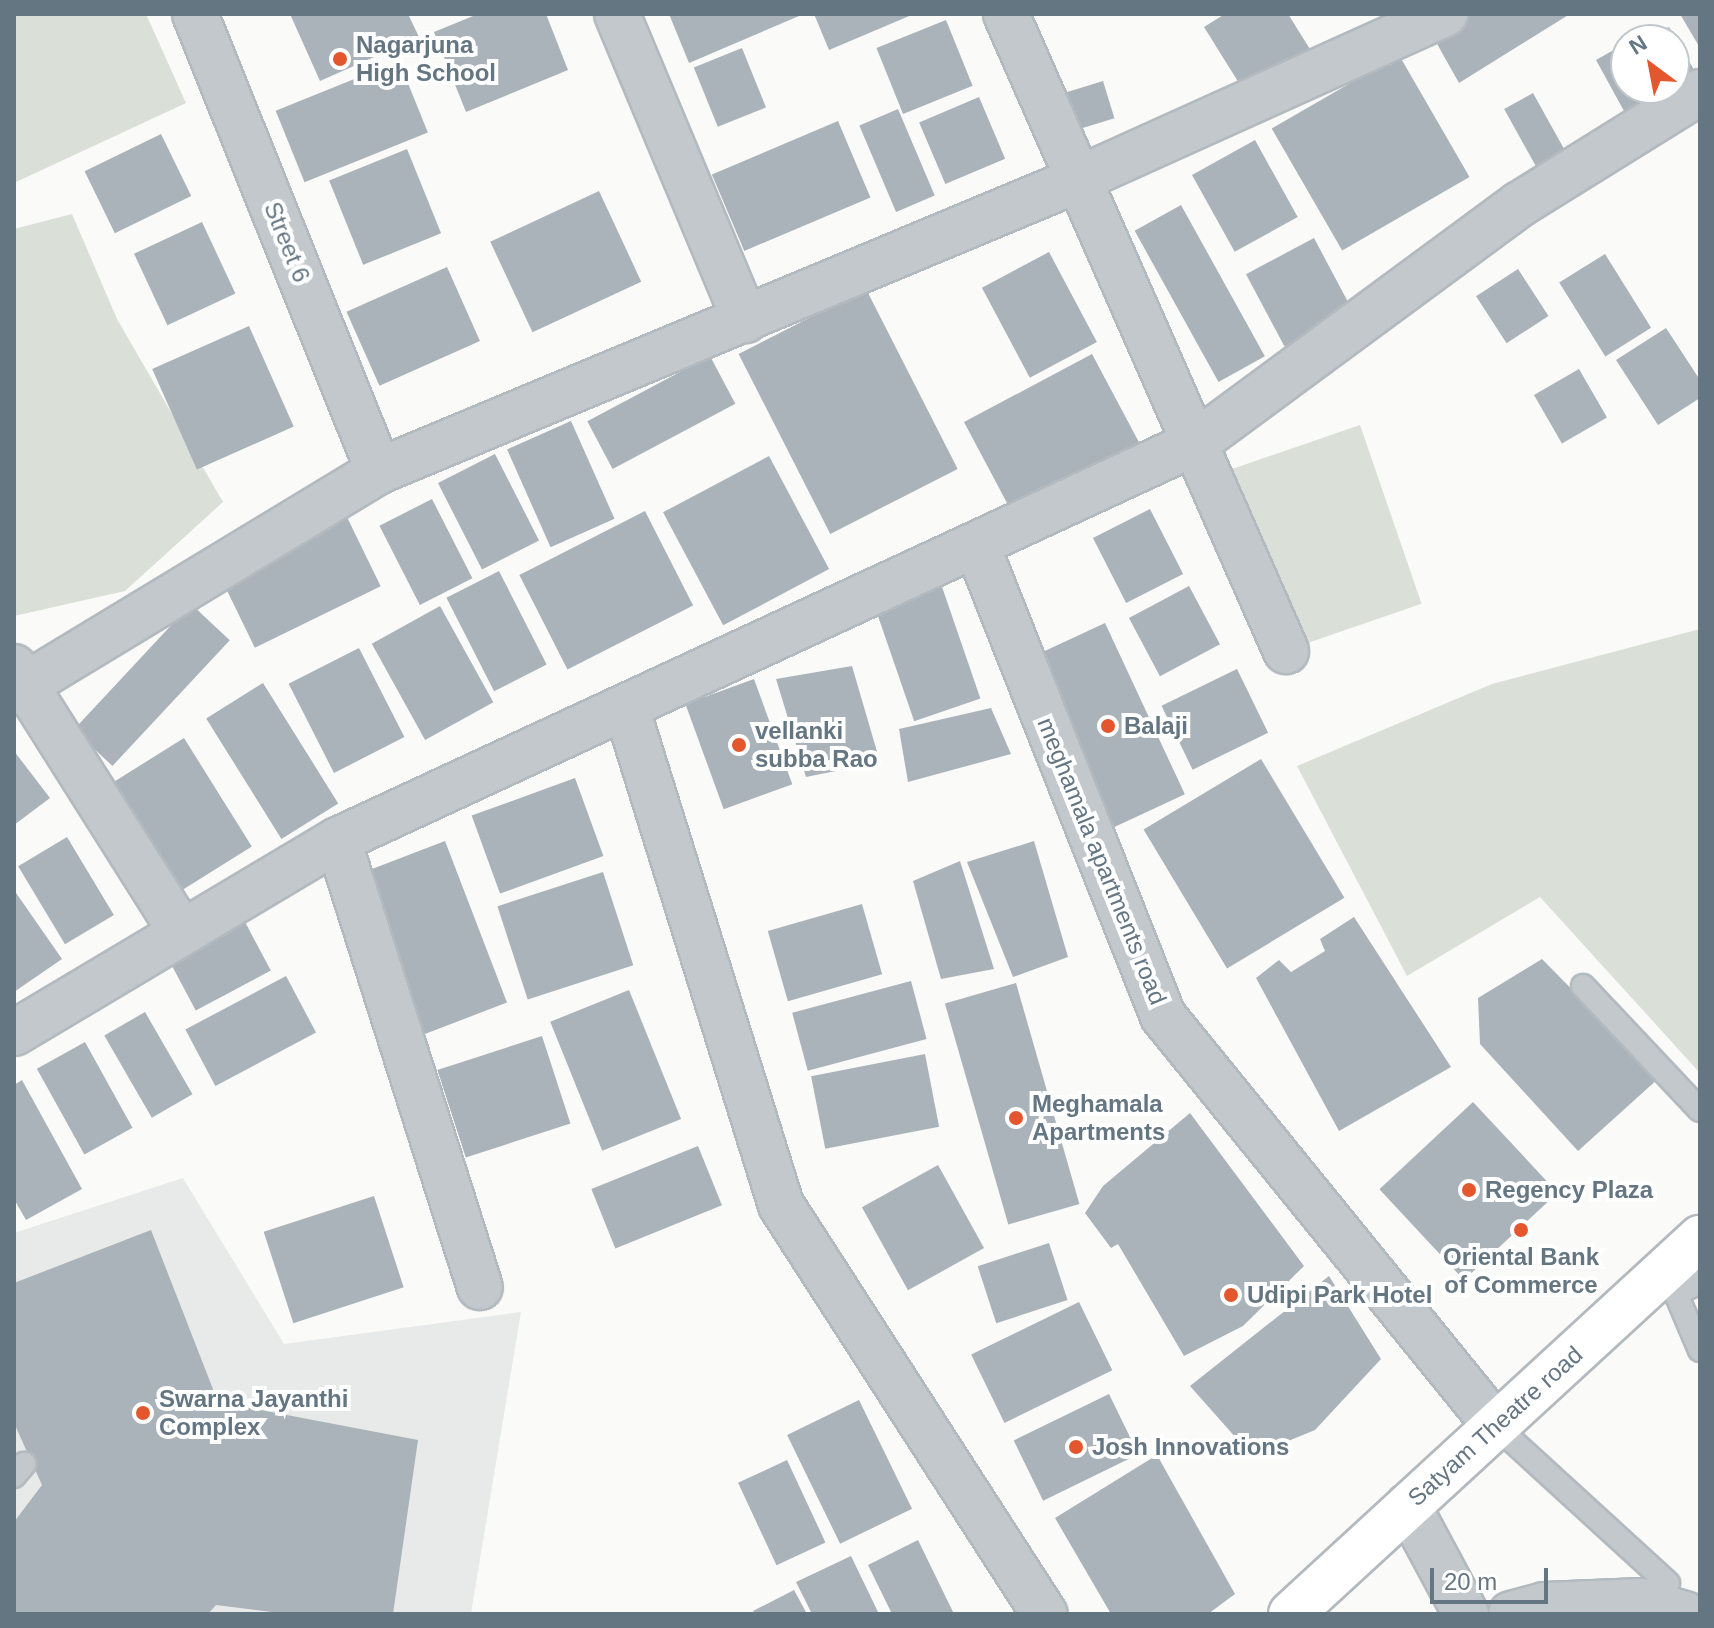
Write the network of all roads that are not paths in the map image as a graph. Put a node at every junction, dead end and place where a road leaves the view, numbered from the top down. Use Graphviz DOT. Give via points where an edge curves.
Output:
graph roads {
  1 [pos="195,14"];
  2 [pos="617,14"];
  3 [pos="1006,14"];
  4 [pos="1428,19"];
  5 [pos="1700,92"];
  6 [pos="1077,180"];
  7 [pos="745,320"];
  8 [pos="1197,442"];
  9 [pos="379,471"];
  10 [pos="977,546"];
  11 [pos="1286,651"];
  12 [pos="18,681"];
  13 [pos="627,710"];
  14 [pos="338,840"];
  15 [pos="180,930"];
  16 [pos="1583,986"];
  17 [pos="14,1033"];
  18 [pos="1700,1110"];
  19 [pos="1700,1238"];
  20 [pos="1681,1282"];
  21 [pos="480,1287"];
  22 [pos="1700,1350"];
  23 [pos="1496,1426"];
  24 [pos="1408,1506"];
  25 [pos="1677,1598"];
  26 [pos="1295,1613"];
  27 [pos="1045,1614"];
  28 [pos="1466,1614"];
  29 [pos="1511,1614"];
  1 -- 9 [label="street, Street 6"];
  2 -- 7 [label="street"];
  3 -- 6 [label="street"];
  4 -- 6 [label="street"];
  5 -- 8 [label="street" via="1520,204"];
  6 -- 7 [label="street"];
  6 -- 8 [label="street"];
  7 -- 9 [label="street"];
  8 -- 10 [label="street"];
  8 -- 11 [label="street"];
  9 -- 12 [label="street"];
  10 -- 13 [label="street"];
  10 -- 23 [label="street, meghamala apartments road" via="1163,1016"];
  12 -- 15 [label="street"];
  13 -- 14 [label="street"];
  13 -- 27 [label="street" via="781,1205"];
  14 -- 15 [label="street"];
  14 -- 21 [label="street"];
  15 -- 17 [label="street"];
  16 -- 18 [label="lane"];
  19 -- 20 [label="main road, Satyam Theatre road"];
  20 -- 22 [label="lane"];
  20 -- 23 [label="main road, Satyam Theatre road"];
  23 -- 24 [label="main road, Satyam Theatre road"];
  23 -- 25 [label="lane"];
  24 -- 26 [label="main road, Satyam Theatre road"];
  24 -- 28 [label="street"];
  25 -- 29 [label="street" via="1544,1605"];
}
